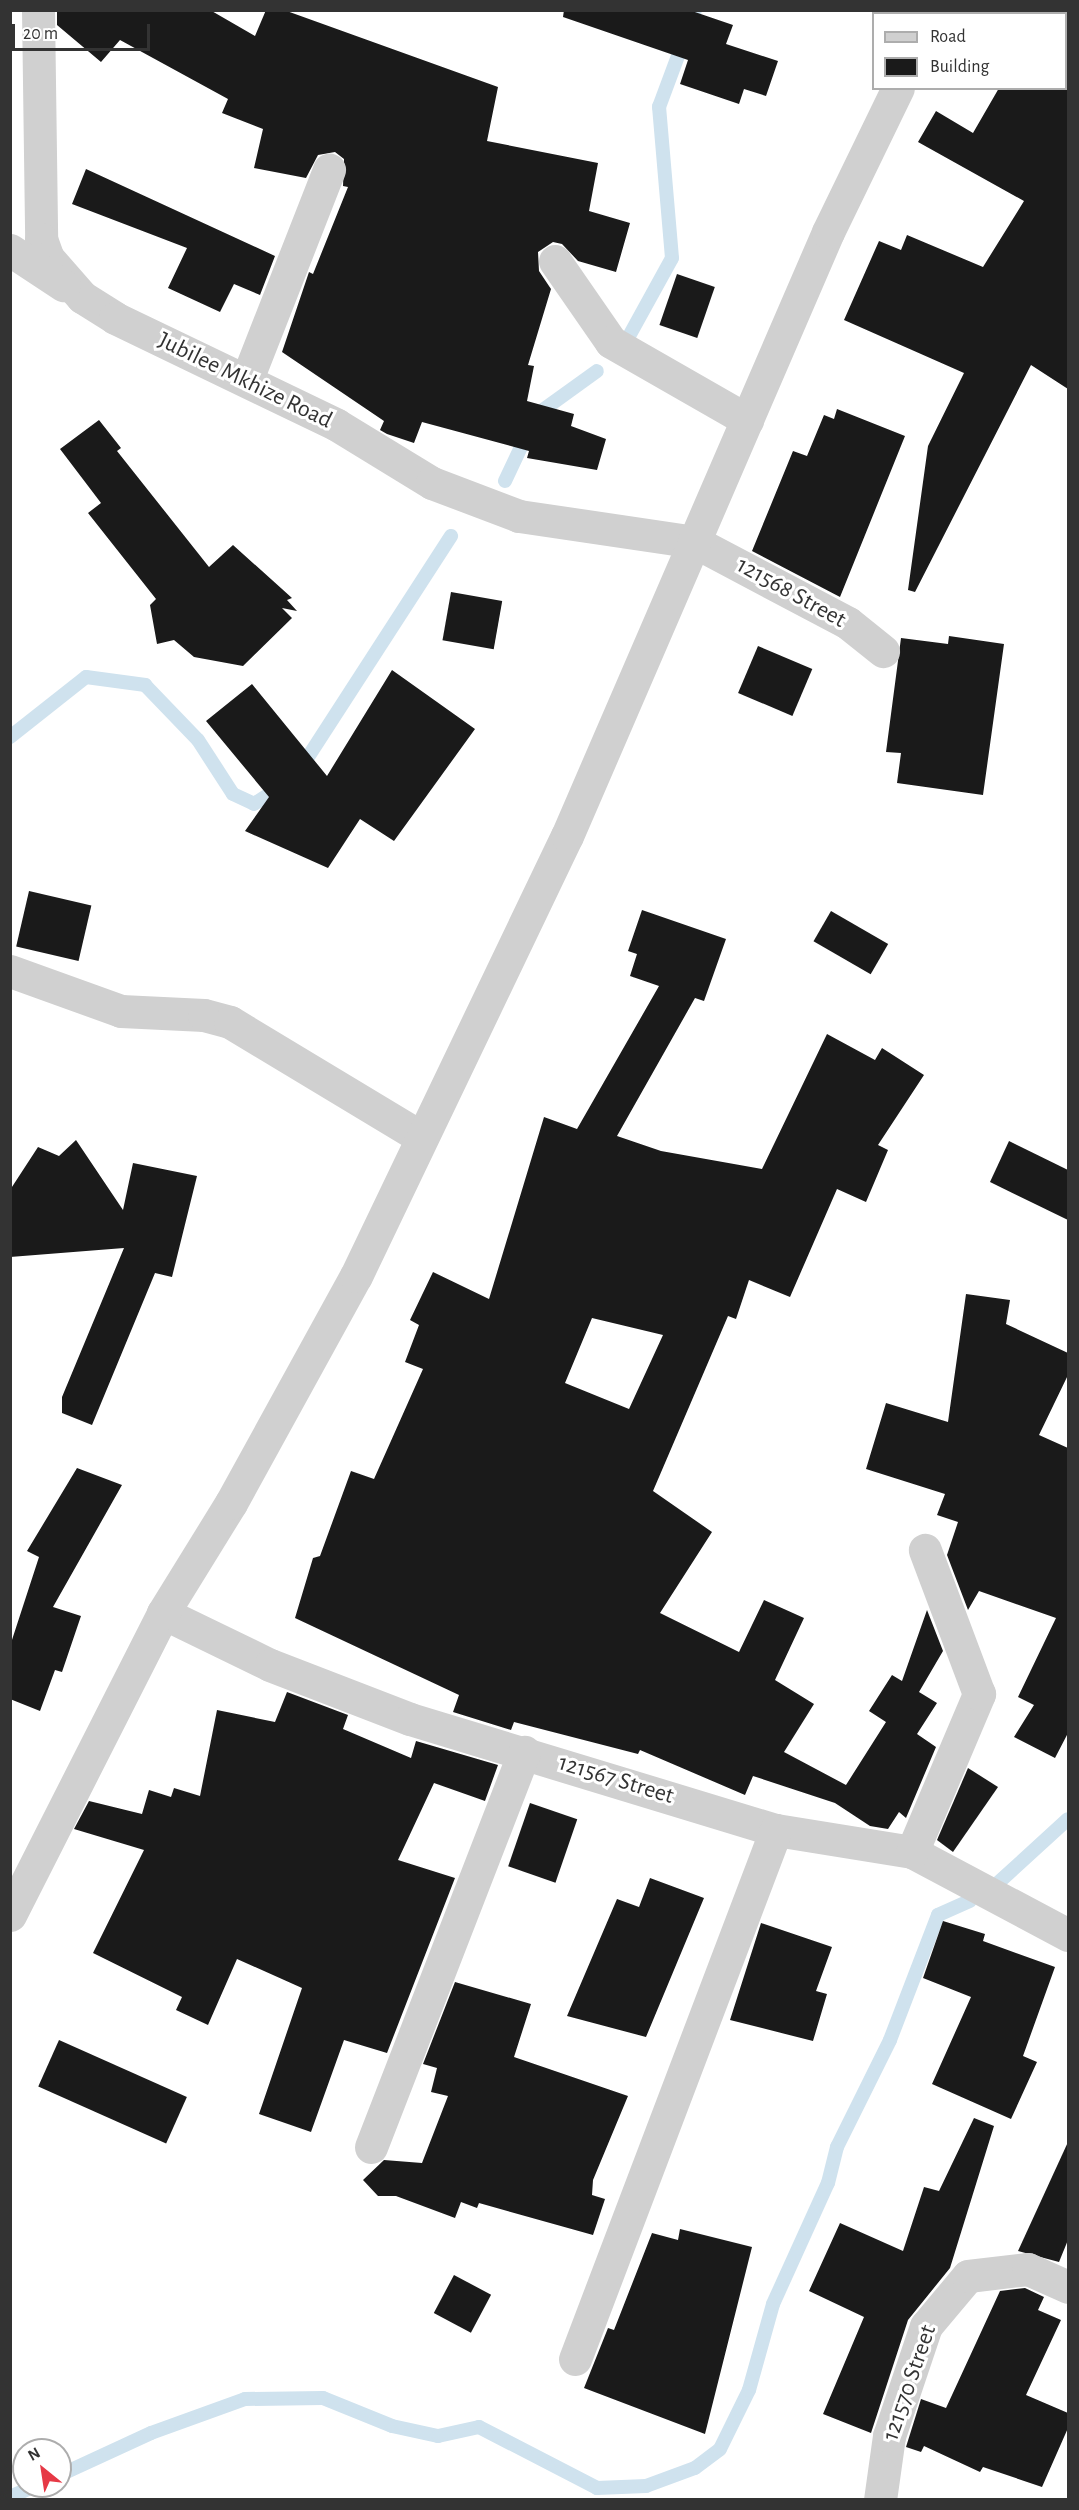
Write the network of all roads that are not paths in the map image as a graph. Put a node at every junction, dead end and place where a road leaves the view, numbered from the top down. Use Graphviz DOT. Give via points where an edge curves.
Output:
graph roads {
  1 [pos="38,10"];
  2 [pos="897,90"];
  3 [pos="329,170"];
  4 [pos="10,250"];
  5 [pos="555,261"];
  6 [pos="82,297"];
  7 [pos="247,379"];
  8 [pos="747,420"];
  9 [pos="695,542"];
  10 [pos="882,651"];
  11 [pos="10,971"];
  12 [pos="421,1137"];
  13 [pos="925,1550"];
  14 [pos="163,1613"];
  15 [pos="524,1752"];
  16 [pos="776,1830"];
  17 [pos="912,1852"];
  18 [pos="10,1915"];
  19 [pos="1068,1935"];
  20 [pos="371,2147"];
  21 [pos="1068,2287"];
  22 [pos="575,2359"];
  23 [pos="880,2499"];
  1 -- 6 [label="street, Jubilee Mkhize Road" via="41,239 48,258"];
  2 -- 8 [label="street" via="828,232"];
  3 -- 7 [label="street"];
  4 -- 6 [label="street"];
  5 -- 8 [label="street" via="611,342"];
  6 -- 7 [label="street, Jubilee Mkhize Road" via="115,318"];
  7 -- 9 [label="street, Jubilee Mkhize Road" via="474,500 519,516"];
  8 -- 9 [label="street"];
  9 -- 10 [label="street, 121568 Street" via="848,623"];
  9 -- 12 [label="street" via="567,836"];
  11 -- 12 [label="street" via="121,1011 204,1015 230,1022"];
  12 -- 14 [label="street" via="356,1276 231,1503"];
  13 -- 17 [label="street" via="979,1694"];
  14 -- 15 [label="street, 121567 Street" via="270,1665 410,1719"];
  14 -- 18 [label="street"];
  15 -- 16 [label="street, 121567 Street"];
  15 -- 20 [label="street"];
  16 -- 17 [label="street, 121567 Street"];
  16 -- 22 [label="street"];
  17 -- 19 [label="street, 121567 Street"];
  21 -- 23 [label="street, 121570 Street" via="1028,2269 968,2276 926,2325 889,2436"];
}
